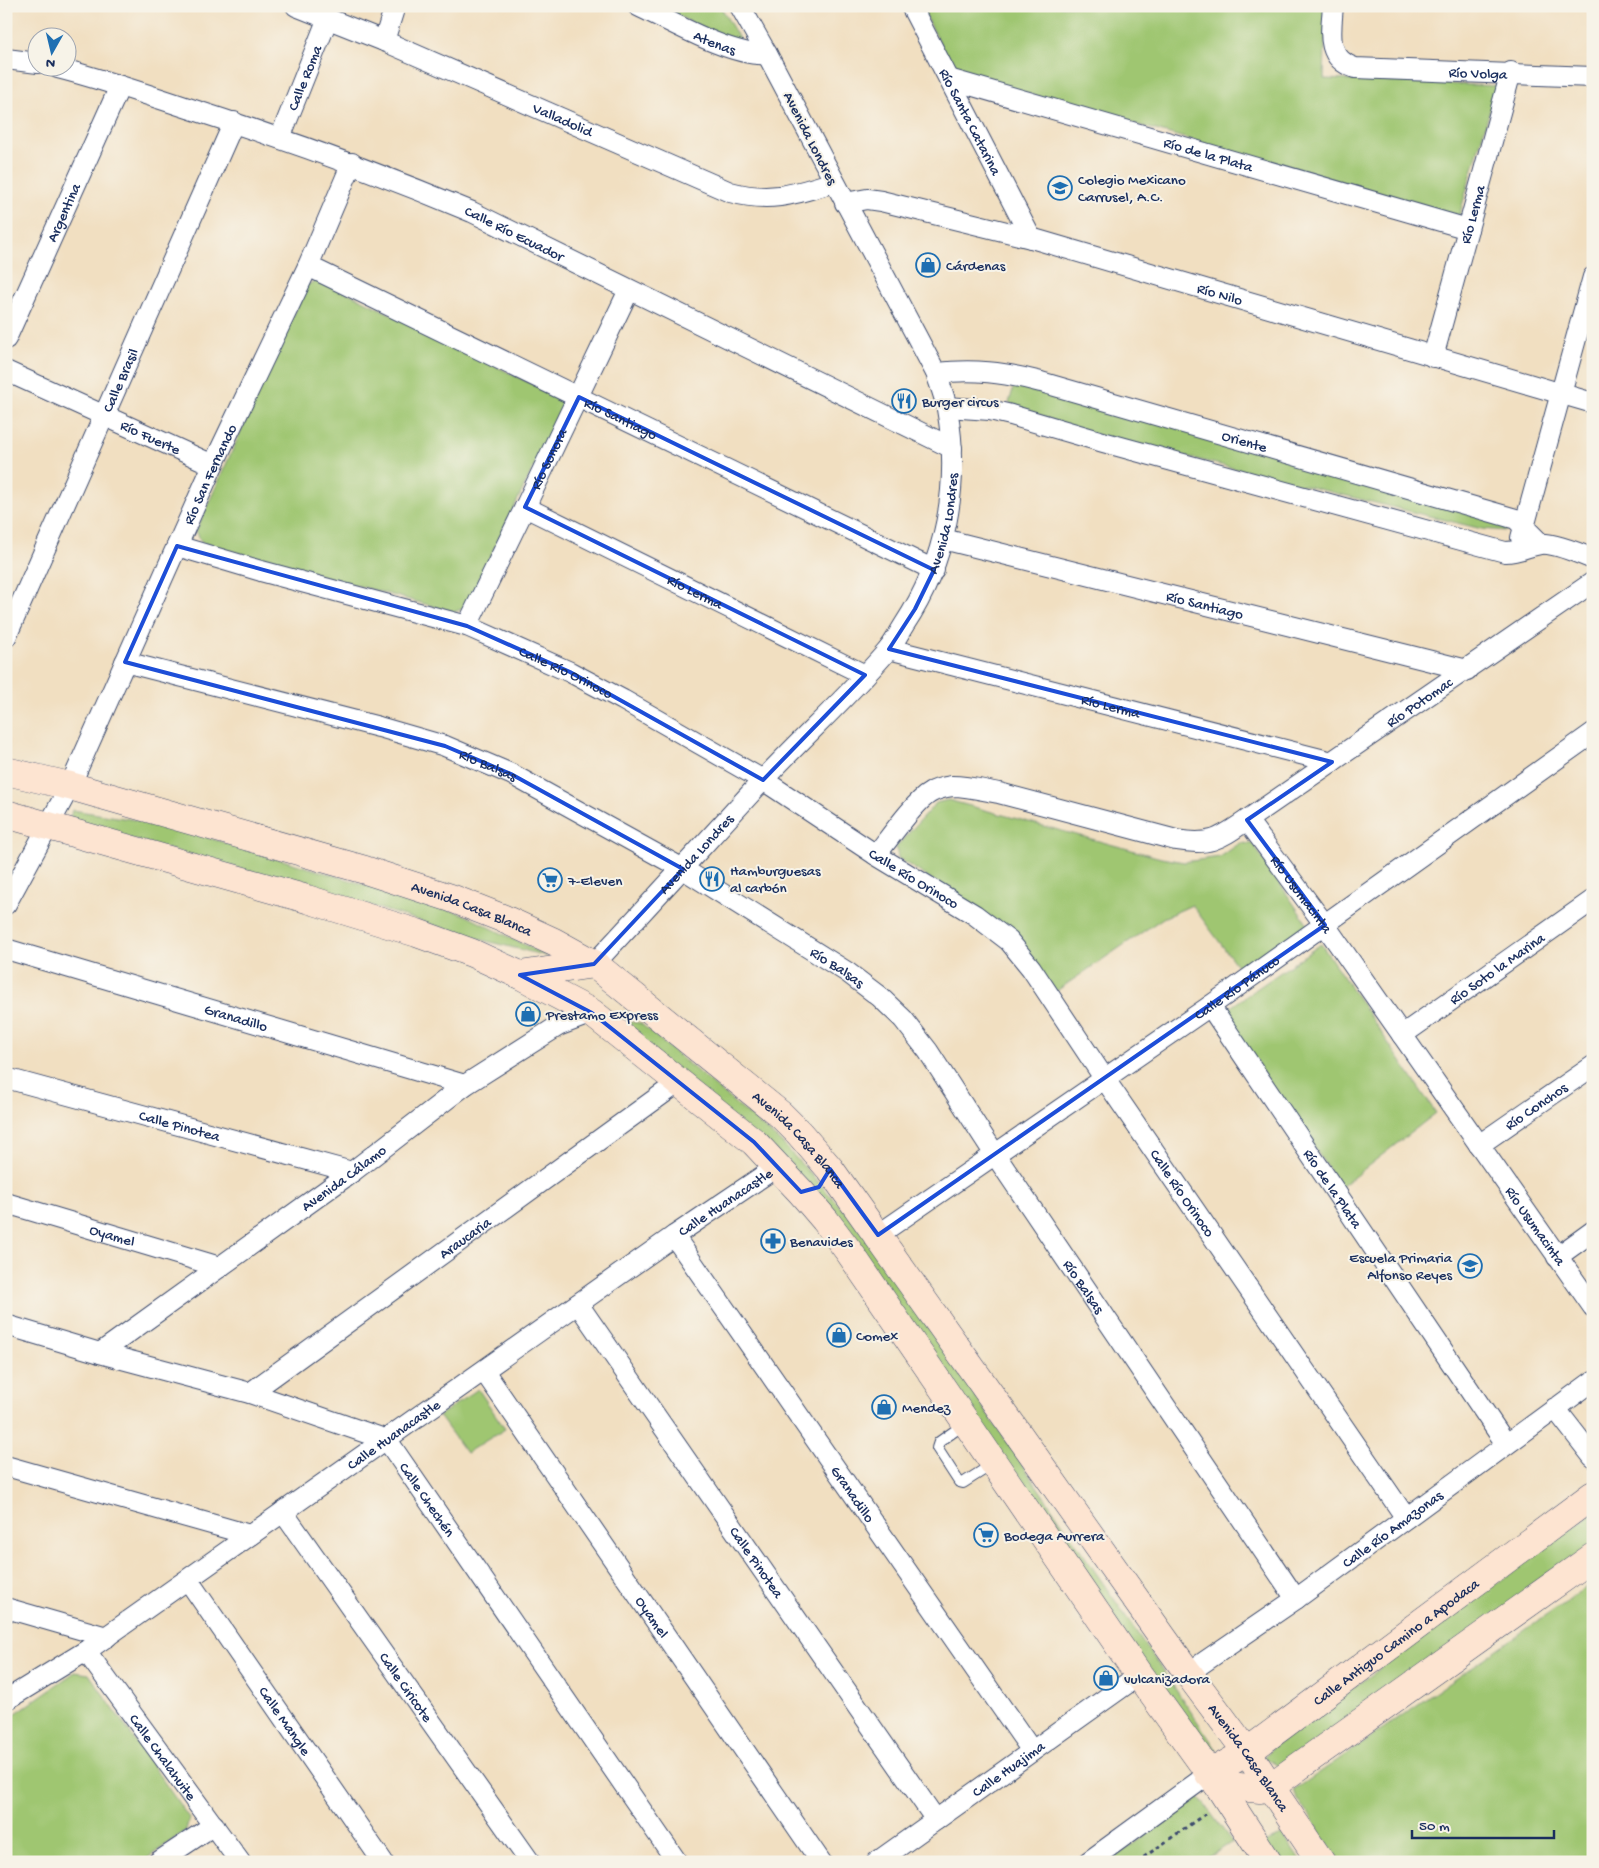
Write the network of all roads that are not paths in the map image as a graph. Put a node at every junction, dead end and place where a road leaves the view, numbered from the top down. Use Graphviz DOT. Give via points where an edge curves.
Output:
graph roads {
  1 [pos="296,6"];
  2 [pos="396,6"];
  3 [pos="638,6"];
  4 [pos="740,6"];
  5 [pos="911,6"];
  6 [pos="1333,6"];
  7 [pos="328,18"];
  8 [pos="384,40"];
  9 [pos="767,54"];
  10 [pos="6,59"];
  11 [pos="28,62"];
  12 [pos="1512,72"];
  13 [pos="78,74"];
  14 [pos="1593,76"];
  15 [pos="949,79"];
  16 [pos="120,86"];
  17 [pos="234,122"];
  18 [pos="280,138"];
  19 [pos="352,163"];
  20 [pos="834,182"];
  21 [pos="845,203"];
  22 [pos="1468,229"];
  23 [pos="1031,238"];
  24 [pos="308,266"];
  25 [pos="1593,277"];
  26 [pos="629,290"];
  27 [pos="6,339"];
  28 [pos="1433,357"];
  29 [pos="6,371"];
  30 [pos="936,373"];
  31 [pos="1560,394"];
  32 [pos="579,397"];
  33 [pos="1593,403"];
  34 [pos="947,407"];
  35 [pos="104,416"];
  36 [pos="952,448"];
  37 [pos="213,465"];
  38 [pos="526,507"];
  39 [pos="1525,527"];
  40 [pos="943,539"];
  41 [pos="1541,544"];
  42 [pos="177,546"];
  43 [pos="1517,552"];
  44 [pos="1593,559"];
  45 [pos="934,570"];
  46 [pos="1593,582"];
  47 [pos="466,626"];
  48 [pos="6,637"];
  49 [pos="889,649"];
  50 [pos="125,662"];
  51 [pos="1467,670"];
  52 [pos="865,675"];
  53 [pos="1593,733"];
  54 [pos="1332,762"];
  55 [pos="6,771"];
  56 [pos="763,780"];
  57 [pos="70,786"];
  58 [pos="6,814"];
  59 [pos="1247,820"];
  60 [pos="48,827"];
  61 [pos="876,855"];
  62 [pos="683,870"];
  63 [pos="1593,900"];
  64 [pos="6,904"];
  65 [pos="1325,925"];
  66 [pos="6,949"];
  67 [pos="594,964"];
  68 [pos="520,975"];
  69 [pos="1210,1006"];
  70 [pos="652,1010"];
  71 [pos="592,1013"];
  72 [pos="1402,1035"];
  73 [pos="1593,1066"];
  74 [pos="6,1078"];
  75 [pos="1104,1078"];
  76 [pos="679,1082"];
  77 [pos="465,1085"];
  78 [pos="1479,1145"];
  79 [pos="994,1154"];
  80 [pos="778,1166"];
  81 [pos="830,1169"];
  82 [pos="352,1172"];
  83 [pos="800,1192"];
  84 [pos="6,1203"];
  85 [pos="1593,1231"];
  86 [pos="878,1235"];
  87 [pos="674,1236"];
  88 [pos="1557,1257"];
  89 [pos="220,1267"];
  90 [pos="578,1304"];
  91 [pos="1593,1308"];
  92 [pos="6,1325"];
  93 [pos="100,1353"];
  94 [pos="484,1371"];
  95 [pos="1593,1381"];
  96 [pos="250,1393"];
  97 [pos="1555,1408"];
  98 [pos="966,1423"];
  99 [pos="387,1440"];
  100 [pos="1506,1444"];
  101 [pos="1593,1457"];
  102 [pos="994,1463"];
  103 [pos="6,1466"];
  104 [pos="1593,1495"];
  105 [pos="283,1512"];
  106 [pos="1406,1518"];
  107 [pos="250,1535"];
  108 [pos="1593,1557"];
  109 [pos="188,1580"];
  110 [pos="1296,1598"];
  111 [pos="6,1608"];
  112 [pos="107,1637"];
  113 [pos="86,1652"];
  114 [pos="1188,1673"];
  115 [pos="1139,1675"];
  116 [pos="6,1700"];
  117 [pos="1032,1751"];
  118 [pos="1246,1752"];
  119 [pos="1208,1781"];
  120 [pos="1261,1788"];
  121 [pos="936,1820"];
  122 [pos="214,1825"];
  123 [pos="1263,1854"];
  124 [pos="158,1862"];
  125 [pos="240,1862"];
  126 [pos="383,1862"];
  127 [pos="530,1862"];
  128 [pos="677,1862"];
  129 [pos="821,1862"];
  130 [pos="877,1862"];
  131 [pos="1088,1862"];
  132 [pos="1321,1862"];
  1 -- 7 [label="street, Valladolid"];
  2 -- 8 [label="street"];
  3 -- 9 [label="street, Atenas" via="734,50"];
  4 -- 9 [label="street, Avenida Londres"];
  5 -- 15 [label="street, Río Santa Catarina"];
  6 -- 12 [label="street, Río Volga" via="1331,36 1334,52 1347,65 1363,69"];
  7 -- 8 [label="street, Valladolid"];
  7 -- 18 [label="street, Calle Roma"];
  8 -- 20 [label="street, Valladolid" via="730,192 750,198 771,198 797,194"];
  9 -- 20 [label="street, Avenida Londres"];
  10 -- 11 [label="street"];
  12 -- 14 [label="street, Río Volga"];
  12 -- 22 [label="street, Río Lerma"];
  13 -- 16 [label="street, Calle Río Ecuador"];
  15 -- 22 [label="street, Río de la Plata"];
  15 -- 23 [label="street, Río Santa Catarina"];
  16 -- 17 [label="street, Calle Río Ecuador"];
  16 -- 27 [label="street, Argentina"];
  17 -- 18 [label="street, Calle Río Ecuador"];
  17 -- 35 [label="street, Calle Brasil"];
  18 -- 19 [label="street, Calle Río Ecuador"];
  19 -- 24 [label="street, Río San Fernando"];
  19 -- 26 [label="street, Calle Río Ecuador" via="472,212"];
  20 -- 21 [label="street, Avenida Londres"];
  21 -- 23 [label="street, Río Nilo" via="881,201"];
  21 -- 30 [label="street, Avenida Londres"];
  22 -- 28 [label="street, Río Lerma"];
  23 -- 28 [label="street, Río Nilo"];
  24 -- 32 [label="street, Río Santiago"];
  24 -- 37 [label="street, Río San Fernando"];
  25 -- 31 [label="street"];
  26 -- 32 [label="street, Río Sonora"];
  26 -- 36 [label="street, Calle Río Ecuador"];
  28 -- 31 [label="street, Río Nilo"];
  29 -- 35 [label="street, Río Fuerte"];
  30 -- 34 [label="street, Avenida Londres"];
  30 -- 39 [label="street, Oriente" via="986,371 1041,382 1516,519"];
  31 -- 33 [label="street, Río Nilo"];
  31 -- 39 [label="street"];
  32 -- 38 [label="street, Río Sonora"];
  32 -- 45 [label="street, Río Santiago"];
  34 -- 36 [label="street, Avenida Londres"];
  34 -- 43 [label="street" via="1011,415 1505,552"];
  35 -- 37 [label="street, Río Fuerte"];
  35 -- 48 [label="street, Calle Brasil"];
  36 -- 40 [label="street, Avenida Londres" via="951,503"];
  37 -- 42 [label="street, Río San Fernando"];
  38 -- 47 [label="street, Río Sonora"];
  38 -- 52 [label="street, Río Lerma"];
  39 -- 41 [label="street, Oriente"];
  39 -- 43 [label="street"];
  40 -- 45 [label="street, Avenida Londres"];
  40 -- 51 [label="street, Río Santiago"];
  41 -- 43 [label="street"];
  41 -- 44 [label="street"];
  42 -- 47 [label="street, Calle Río Orinoco"];
  42 -- 50 [label="street, Río San Fernando"];
  45 -- 49 [label="street, Avenida Londres" via="915,609"];
  46 -- 51 [label="street, Río Potomac"];
  47 -- 56 [label="street, Calle Río Orinoco" via="570,672"];
  49 -- 52 [label="street, Avenida Londres"];
  49 -- 54 [label="street, Río Lerma"];
  50 -- 57 [label="street, Río San Fernando"];
  50 -- 62 [label="street, Río Balsas" via="445,746 511,774"];
  51 -- 54 [label="street, Río Potomac"];
  52 -- 56 [label="street, Avenida Londres"];
  53 -- 65 [label="street, Calle Río Pánuco"];
  54 -- 59 [label="street, Río Potomac"];
  55 -- 57 [label="street, Avenida Casa Blanca"];
  56 -- 61 [label="street, Calle Río Orinoco"];
  56 -- 62 [label="street, Avenida Londres"];
  57 -- 60 [label="street, Río San Fernando"];
  57 -- 67 [label="street, Avenida Casa Blanca" via="451,898 554,942"];
  58 -- 60 [label="street"];
  59 -- 61 [label="street" via="1207,843 1192,843 999,793 951,786 929,793 920,801"];
  59 -- 65 [label="street, Río Usumacinta"];
  60 -- 64 [label="street, Río San Fernando"];
  60 -- 68 [label="street" via="408,930 472,953"];
  61 -- 75 [label="street, Calle Río Orinoco" via="975,915 1009,941 1031,968"];
  62 -- 67 [label="street, Avenida Londres"];
  62 -- 79 [label="street, Río Balsas" via="847,972 880,997 903,1019 928,1051"];
  63 -- 72 [label="street, Río Soto la Marina"];
  65 -- 69 [label="street, Calle Río Pánuco"];
  65 -- 72 [label="street, Río Usumacinta"];
  66 -- 77 [label="street, Granadillo"];
  67 -- 68 [label="street"];
  67 -- 70 [label="street, Avenida Casa Blanca"];
  67 -- 71 [label="street"];
  68 -- 71 [label="street"];
  69 -- 75 [label="street, Calle Río Pánuco"];
  69 -- 100 [label="street, Río de la Plata"];
  70 -- 71 [label="street" via="621,1008"];
  70 -- 81 [label="street, Avenida Casa Blanca" via="781,1115"];
  71 -- 76 [label="street"];
  71 -- 77 [label="street, Avenida Cálamo" via="558,1026"];
  72 -- 78 [label="street, Río Usumacinta"];
  73 -- 78 [label="street, Río Conchos"];
  74 -- 82 [label="street, Calle Pinotea"];
  75 -- 79 [label="street, Calle Río Pánuco"];
  75 -- 106 [label="street, Calle Río Orinoco"];
  76 -- 80 [label="street" via="754,1142"];
  76 -- 96 [label="street, Araucaria"];
  77 -- 82 [label="street, Avenida Cálamo"];
  78 -- 88 [label="street, Río Usumacinta"];
  79 -- 86 [label="street, Calle Río Pánuco"];
  79 -- 110 [label="street, Río Balsas"];
  80 -- 83 [label="street"];
  80 -- 87 [label="street, Calle Huanacastle"];
  81 -- 83 [label="street" via="819,1187"];
  81 -- 86 [label="street, Avenida Casa Blanca"];
  82 -- 89 [label="street, Avenida Cálamo"];
  83 -- 98 [label="street" via="850,1253"];
  84 -- 89 [label="street, Oyamel"];
  85 -- 88 [label="street"];
  86 -- 114 [label="street, Avenida Casa Blanca"];
  87 -- 90 [label="street, Calle Huanacastle"];
  87 -- 117 [label="street, Granadillo"];
  88 -- 91 [label="street, Río Usumacinta"];
  89 -- 93 [label="street, Avenida Cálamo"];
  90 -- 94 [label="street, Calle Huanacastle"];
  90 -- 121 [label="street, Calle Pinotea"];
  92 -- 93 [label="street"];
  93 -- 96 [label="street"];
  94 -- 99 [label="street, Calle Huanacastle"];
  94 -- 129 [label="street, Oyamel"];
  95 -- 97 [label="street, Calle Río Amazonas"];
  96 -- 99 [label="street"];
  97 -- 100 [label="street, Calle Río Amazonas"];
  97 -- 101 [label="street"];
  98 -- 102 [label="street"];
  98 -- 102 [label="lane" via="937,1444 959,1482 966,1482"];
  99 -- 105 [label="street, Calle Huanacastle"];
  99 -- 128 [label="street, Calle Chechén"];
  100 -- 106 [label="street, Calle Río Amazonas"];
  102 -- 115 [label="street"];
  103 -- 107 [label="street"];
  104 -- 118 [label="street, Calle Antiguo Camino a Apodaca"];
  105 -- 107 [label="street, Calle Huanacastle"];
  105 -- 127 [label="street, Calle Ciricote"];
  106 -- 110 [label="street, Calle Río Amazonas"];
  107 -- 109 [label="street, Calle Huanacastle"];
  108 -- 120 [label="street"];
  109 -- 112 [label="street, Calle Huanacastle"];
  109 -- 126 [label="street, Calle Mangle"];
  110 -- 114 [label="street, Calle Río Amazonas"];
  111 -- 112 [label="street"];
  112 -- 113 [label="street, Calle Huanacastle"];
  113 -- 116 [label="street, Calle Huanacastle"];
  113 -- 122 [label="street, Calle Chalahuite"];
  114 -- 118 [label="street, Avenida Casa Blanca"];
  115 -- 117 [label="street, Calle Huajima"];
  115 -- 119 [label="street"];
  117 -- 121 [label="street, Calle Huajima"];
  118 -- 119 [label="street, Calle Antiguo Camino a Apodaca"];
  118 -- 120 [label="street"];
  119 -- 120 [label="street"];
  119 -- 123 [label="street"];
  119 -- 131 [label="street, Calle Antiguo Camino a Apodaca"];
  120 -- 123 [label="street"];
  120 -- 132 [label="street, Avenida Casa Blanca"];
  121 -- 130 [label="street, Calle Huajima"];
  122 -- 124 [label="street"];
  122 -- 125 [label="street, Calle Chalahuite"];
}
